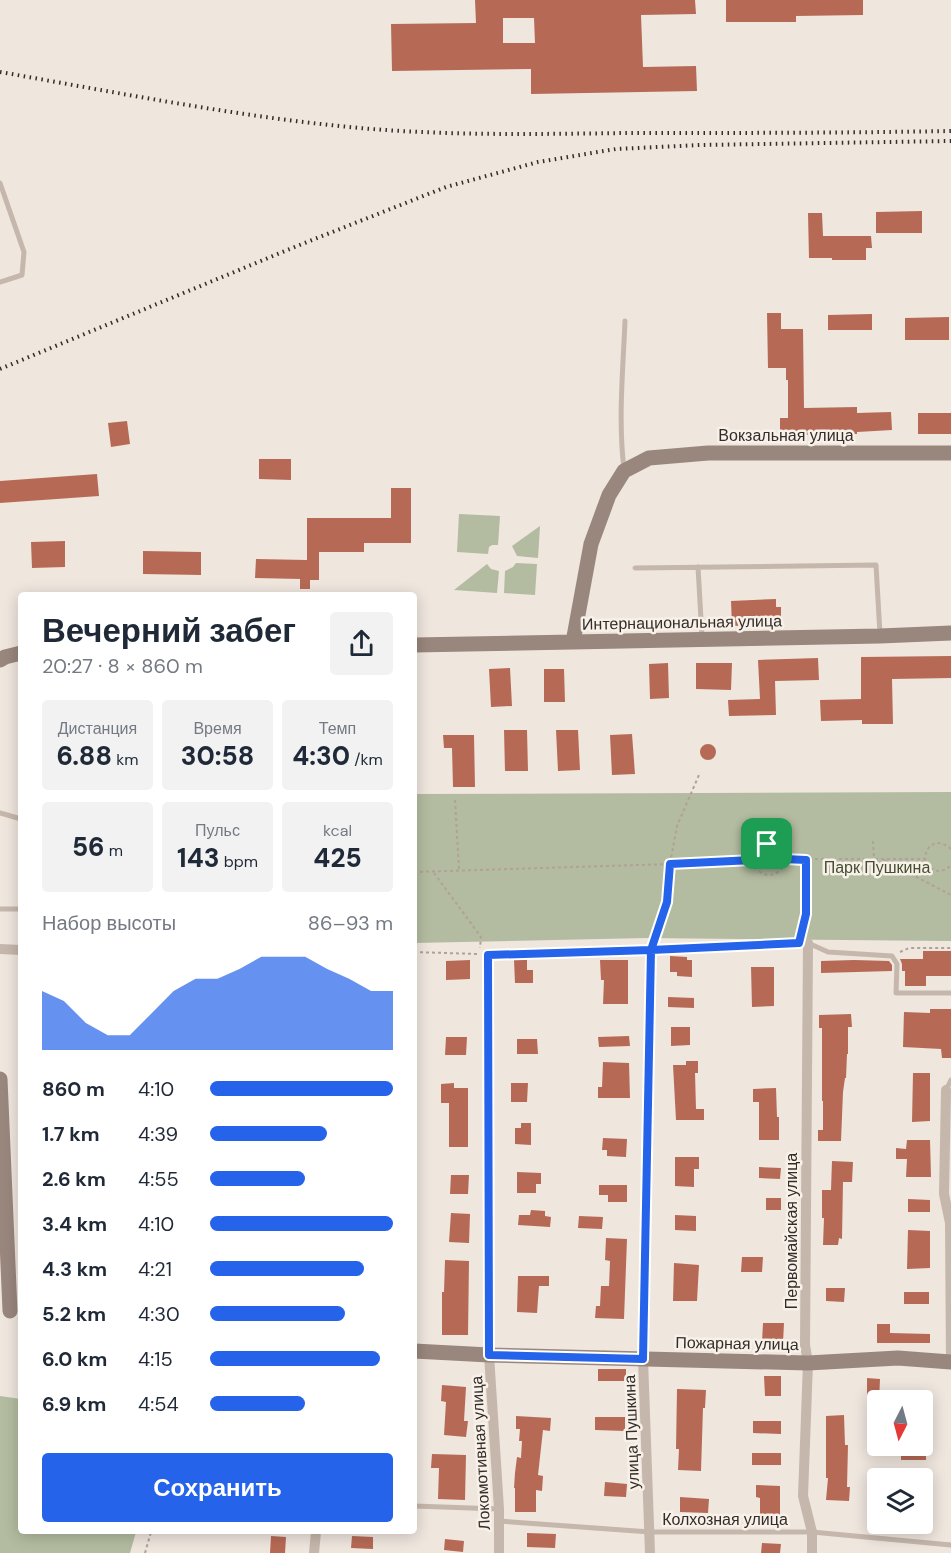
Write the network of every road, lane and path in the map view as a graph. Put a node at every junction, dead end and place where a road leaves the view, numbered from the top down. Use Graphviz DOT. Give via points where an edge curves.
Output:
graph roads {
  1 [pos="0,183"];
  2 [pos="0,282"];
  3 [pos="625,321"];
  4 [pos="951,453"];
  5 [pos="624,471"];
  6 [pos="698,567"];
  7 [pos="635,568"];
  8 [pos="951,633"];
  9 [pos="880,636"];
  10 [pos="703,640"];
  11 [pos="573,642"];
  12 [pos="417,645"];
  13 [pos="18,655"];
  14 [pos="0,660"];
  15 [pos="699,775"];
  16 [pos="455,800"];
  17 [pos="0,813"];
  18 [pos="18,818"];
  19 [pos="873,842"];
  20 [pos="951,847"];
  21 [pos="784,859"];
  22 [pos="874,859"];
  23 [pos="881,859"];
  24 [pos="925,859"];
  25 [pos="753,860"];
  26 [pos="806,860"];
  27 [pos="670,864"];
  28 [pos="951,865"];
  29 [pos="459,871"];
  30 [pos="417,872"];
  31 [pos="433,872"];
  32 [pos="951,895"];
  33 [pos="0,909"];
  34 [pos="18,909"];
  35 [pos="804,943"];
  36 [pos="951,948"];
  37 [pos="0,950"];
  38 [pos="18,950"];
  39 [pos="651,950"];
  40 [pos="417,952"];
  41 [pos="484,954"];
  42 [pos="892,956"];
  43 [pos="951,993"];
  44 [pos="0,1078"];
  45 [pos="949,1085"];
  46 [pos="10,1311"];
  47 [pos="417,1351"];
  48 [pos="489,1355"];
  49 [pos="643,1359"];
  50 [pos="951,1362"];
  51 [pos="808,1363"];
  52 [pos="417,1506"];
  53 [pos="499,1509"];
  54 [pos="499,1521"];
  55 [pos="650,1532"];
  56 [pos="812,1532"];
  57 [pos="150,1534"];
  58 [pos="316,1534"];
  59 [pos="951,1545"];
  60 [pos="144,1553"];
  61 [pos="314,1553"];
  62 [pos="499,1553"];
  63 [pos="650,1553"];
  64 [pos="812,1553"];
  1 -- 2 [label="lane" via="24,252 22,275"];
  3 -- 5 [label="lane" via="621,420"];
  4 -- 5 [label="street, Вокзальная улица" via="708,453 649,458"];
  5 -- 11 [label="street" via="609,495 591,544"];
  6 -- 7 [label="lane"];
  6 -- 9 [label="lane" via="876,565"];
  6 -- 10 [label="lane"];
  8 -- 9 [label="street, Интернациональная улица"];
  9 -- 10 [label="street, Интернациональная улица"];
  10 -- 11 [label="street, Интернациональная улица"];
  11 -- 12 [label="street, Интернациональная улица"];
  13 -- 14 [label="street"];
  15 -- 27 [label="path" via="677,826"];
  16 -- 29 [label="path"];
  17 -- 18 [label="lane"];
  19 -- 22 [label="path"];
  20 -- 24 [label="path" via="936,843 927,850"];
  21 -- 25 [label="path" via="781,849 767,844 759,848"];
  21 -- 25 [label="path" via="780,870 771,875 757,870"];
  21 -- 26 [label="path"];
  22 -- 23 [label="path"];
  22 -- 26 [label="path"];
  23 -- 24 [label="path"];
  23 -- 32 [label="path"];
  24 -- 28 [label="path" via="929,868 937,871"];
  25 -- 27 [label="path"];
  26 -- 35 [label="path"];
  27 -- 29 [label="path"];
  27 -- 39 [label="path" via="667,902"];
  29 -- 31 [label="path"];
  30 -- 31 [label="path"];
  31 -- 41 [label="path" via="481,938"];
  33 -- 34 [label="lane"];
  35 -- 39 [label="path"];
  35 -- 42 [label="lane" via="828,952"];
  35 -- 51 [label="street, Первомайская улица"];
  36 -- 42 [label="path" via="909,948"];
  37 -- 38 [label="street"];
  39 -- 41 [label="path"];
  39 -- 49 [label="street, улица Пушкина"];
  40 -- 41 [label="path"];
  41 -- 48 [label="street, Локомотивная улица"];
  42 -- 43 [label="lane" via="897,964 896,993"];
  44 -- 46 [label="street"];
  45 -- 50 [label="street" via="944,1194 950,1223"];
  47 -- 48 [label="street, Пожарная улица"];
  48 -- 49 [label="street, Пожарная улица"];
  48 -- 53 [label="street, Локомотивная улица"];
  49 -- 51 [label="street, Пожарная улица"];
  49 -- 55 [label="street, улица Пушкина"];
  50 -- 51 [label="street, Пожарная улица" via="898,1358"];
  51 -- 56 [label="street, Первомайская улица" via="803,1496"];
  52 -- 53 [label="lane"];
  53 -- 54 [label="street, Локомотивная улица"];
  54 -- 55 [label="lane, Колхозная улица"];
  54 -- 62 [label="street, Локомотивная улица"];
  55 -- 56 [label="lane, Колхозная улица"];
  55 -- 63 [label="street, улица Пушкина"];
  56 -- 59 [label="lane, Колхозная улица"];
  56 -- 64 [label="street, Первомайская улица"];
  57 -- 60 [label="path"];
  58 -- 61 [label="street"];
}
